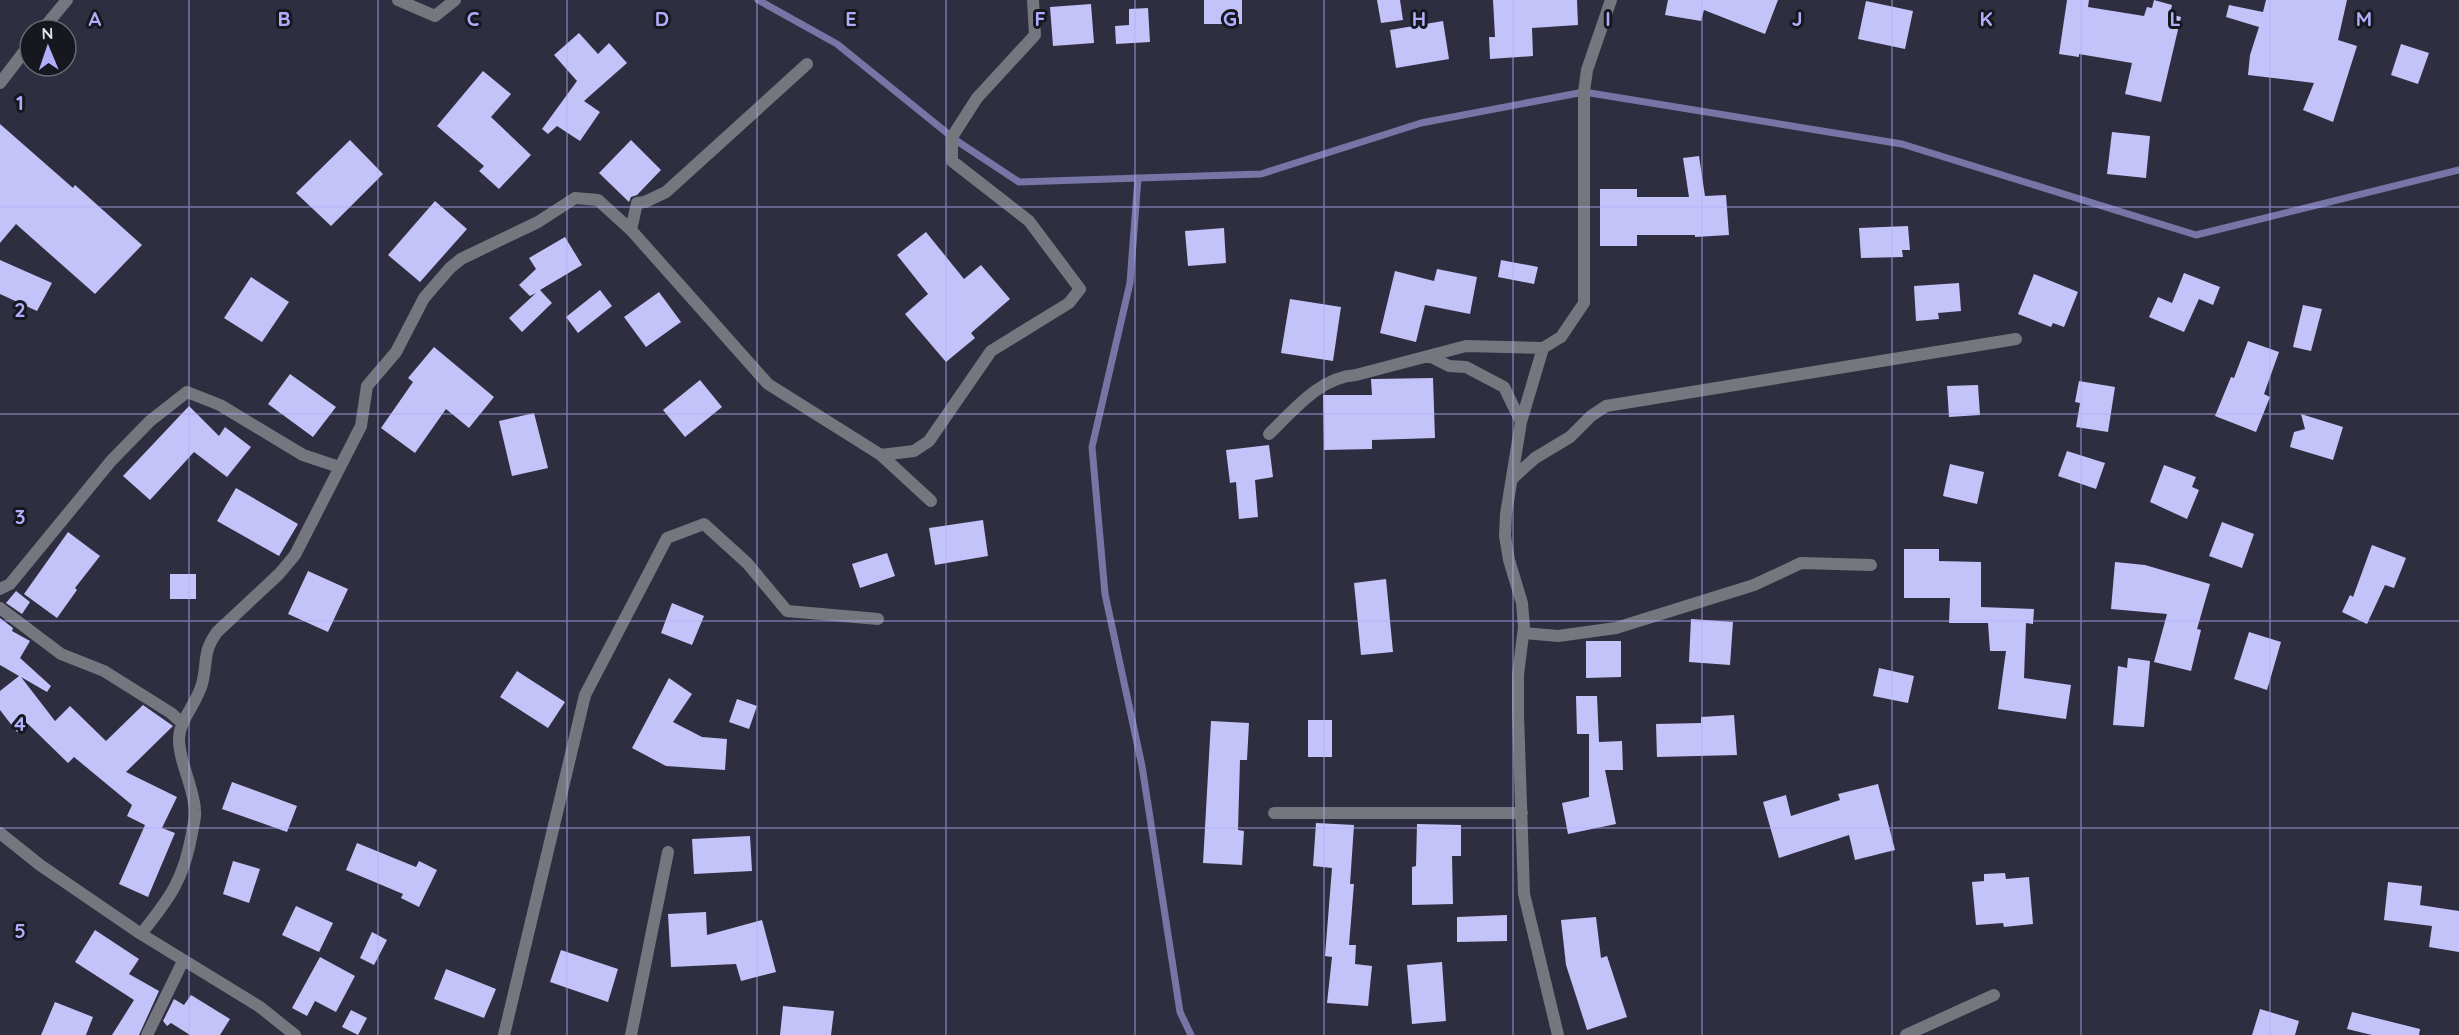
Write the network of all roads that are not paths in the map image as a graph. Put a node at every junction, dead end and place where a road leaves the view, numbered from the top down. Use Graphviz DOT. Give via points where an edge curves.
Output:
graph roads {
  1 [pos="67,0"];
  2 [pos="398,0"];
  3 [pos="454,0"];
  4 [pos="1033,0"];
  5 [pos="1611,0"];
  6 [pos="52,18"];
  7 [pos="18,60"];
  8 [pos="807,64"];
  9 [pos="0,83"];
  10 [pos="630,230"];
  11 [pos="2016,339"];
  12 [pos="1543,348"];
  13 [pos="1429,356"];
  14 [pos="1521,422"];
  15 [pos="1269,434"];
  16 [pos="881,455"];
  17 [pos="339,467"];
  18 [pos="1513,478"];
  19 [pos="931,501"];
  20 [pos="1871,565"];
  21 [pos="0,589"];
  22 [pos="0,608"];
  23 [pos="878,619"];
  24 [pos="1524,633"];
  25 [pos="182,723"];
  26 [pos="1274,813"];
  27 [pos="1522,813"];
  28 [pos="0,833"];
  29 [pos="668,852"];
  30 [pos="141,934"];
  31 [pos="183,961"];
  32 [pos="1994,995"];
  33 [pos="147,1035"];
  34 [pos="295,1035"];
  35 [pos="504,1035"];
  36 [pos="632,1035"];
  37 [pos="1558,1035"];
  38 [pos="1906,1035"];
  1 -- 6 [label="street"];
  2 -- 3 [label="street" via="435,16"];
  4 -- 16 [label="street" via="1035,35 977,98 952,137 952,160 1029,221 1080,290 1069,303 991,351 929,441 914,451"];
  5 -- 12 [label="street" via="1587,70 1584,92 1584,303 1561,337"];
  7 -- 9 [label="street"];
  8 -- 10 [label="street" via="666,192 637,203"];
  10 -- 16 [label="street" via="768,384"];
  10 -- 17 [label="street" via="598,200 576,198 538,222 461,259 424,298 396,352 367,386 361,426"];
  11 -- 18 [label="street" via="1606,406"];
  12 -- 13 [label="street" via="1466,346"];
  12 -- 14 [label="street"];
  13 -- 14 [label="street" via="1449,366 1466,367 1504,387"];
  13 -- 15 [label="street" via="1341,376 1313,392"];
  14 -- 18 [label="street"];
  16 -- 19 [label="street"];
  17 -- 21 [label="street" via="303,455 220,405 187,392 150,421 111,461 10,584"];
  17 -- 25 [label="street" via="295,555 209,643 203,681 195,704"];
  18 -- 24 [label="street" via="1505,536 1522,603"];
  20 -- 24 [label="street" via="1801,563 1754,585 1616,628 1558,636"];
  22 -- 25 [label="street" via="61,654 104,671"];
  23 -- 35 [label="street" via="787,611 747,563 704,524 667,538 585,695"];
  24 -- 27 [label="street" via="1518,675"];
  25 -- 30 [label="street" via="179,745 195,811 188,855 170,898"];
  26 -- 27 [label="street"];
  27 -- 37 [label="street" via="1524,894"];
  28 -- 30 [label="street"];
  29 -- 36 [label="street"];
  30 -- 31 [label="street"];
  31 -- 33 [label="street"];
  31 -- 34 [label="street" via="260,1007"];
  32 -- 38 [label="street"];
}
